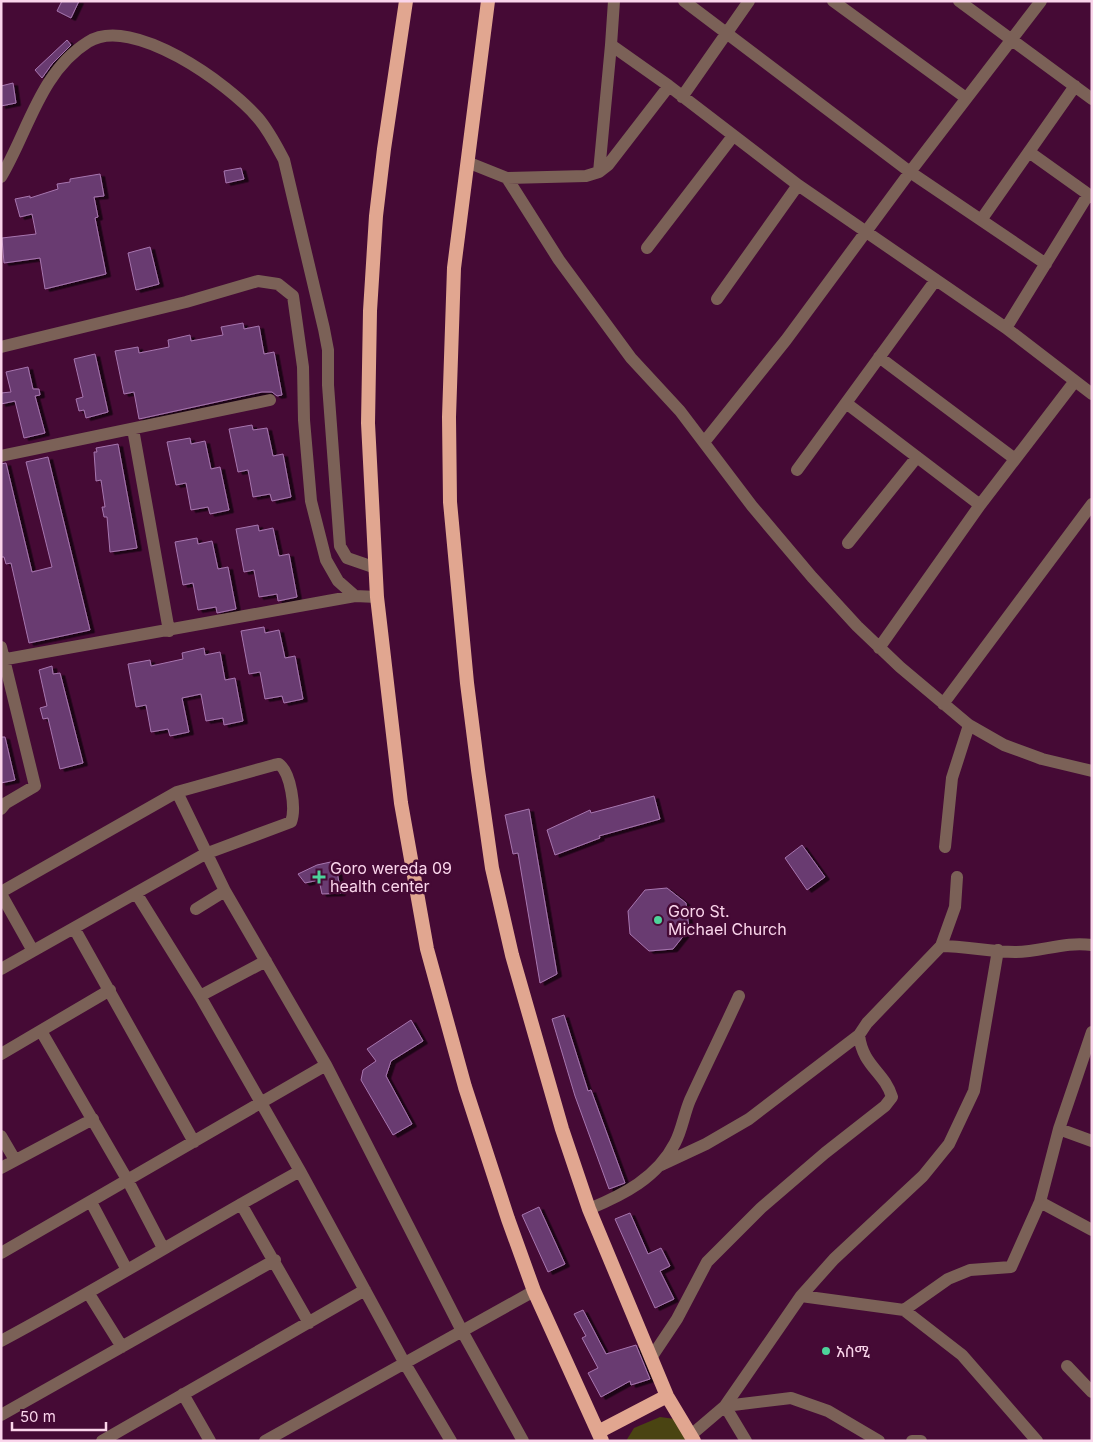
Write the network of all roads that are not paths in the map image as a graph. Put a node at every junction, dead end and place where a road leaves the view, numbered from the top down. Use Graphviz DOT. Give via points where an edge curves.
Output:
graph roads {
  1 [pos="406,1"];
  2 [pos="488,1"];
  3 [pos="614,1"];
  4 [pos="684,1"];
  5 [pos="749,1"];
  6 [pos="833,1"];
  7 [pos="959,1"];
  8 [pos="1041,1"];
  9 [pos="726,33"];
  10 [pos="1012,40"];
  11 [pos="611,45"];
  12 [pos="669,86"];
  13 [pos="1075,86"];
  14 [pos="682,97"];
  15 [pos="966,98"];
  16 [pos="1092,99"];
  17 [pos="733,136"];
  18 [pos="1028,152"];
  19 [pos="467,162"];
  20 [pos="599,172"];
  21 [pos="910,172"];
  22 [pos="1,177"];
  23 [pos="507,178"];
  24 [pos="798,184"];
  25 [pos="1090,196"];
  26 [pos="981,220"];
  27 [pos="866,232"];
  28 [pos="648,248"];
  29 [pos="1046,264"];
  30 [pos="934,281"];
  31 [pos="717,299"];
  32 [pos="1006,328"];
  33 [pos="1,347"];
  34 [pos="879,357"];
  35 [pos="1075,381"];
  36 [pos="1092,394"];
  37 [pos="270,400"];
  38 [pos="846,403"];
  39 [pos="133,429"];
  40 [pos="705,441"];
  41 [pos="1,456"];
  42 [pos="917,457"];
  43 [pos="1015,459"];
  44 [pos="797,470"];
  45 [pos="1092,504"];
  46 [pos="980,505"];
  47 [pos="848,542"];
  48 [pos="376,568"];
  49 [pos="354,596"];
  50 [pos="377,597"];
  51 [pos="169,632"];
  52 [pos="1,646"];
  53 [pos="880,648"];
  54 [pos="3,660"];
  55 [pos="942,704"];
  56 [pos="969,725"];
  57 [pos="1092,771"];
  58 [pos="177,792"];
  59 [pos="1,809"];
  60 [pos="945,847"];
  61 [pos="205,854"];
  62 [pos="957,877"];
  63 [pos="224,891"];
  64 [pos="1,893"];
  65 [pos="136,893"];
  66 [pos="196,909"];
  67 [pos="74,928"];
  68 [pos="1092,945"];
  69 [pos="942,946"];
  70 [pos="998,950"];
  71 [pos="33,952"];
  72 [pos="266,961"];
  73 [pos="1,969"];
  74 [pos="110,990"];
  75 [pos="200,996"];
  76 [pos="739,996"];
  77 [pos="1091,1030"];
  78 [pos="41,1031"];
  79 [pos="859,1035"];
  80 [pos="1,1054"];
  81 [pos="326,1065"];
  82 [pos="261,1102"];
  83 [pos="93,1119"];
  84 [pos="1059,1129"];
  85 [pos="1,1136"];
  86 [pos="1092,1141"];
  87 [pos="194,1142"];
  88 [pos="15,1160"];
  89 [pos="661,1165"];
  90 [pos="1,1168"];
  91 [pos="300,1171"];
  92 [pos="128,1181"];
  93 [pos="91,1202"];
  94 [pos="1040,1202"];
  95 [pos="241,1204"];
  96 [pos="589,1209"];
  97 [pos="1092,1230"];
  98 [pos="163,1248"];
  99 [pos="1,1252"];
  100 [pos="274,1260"];
  101 [pos="128,1270"];
  102 [pos="365,1290"];
  103 [pos="534,1291"];
  104 [pos="89,1294"];
  105 [pos="801,1296"];
  106 [pos="904,1310"];
  107 [pos="309,1323"];
  108 [pos="462,1330"];
  109 [pos="1,1341"];
  110 [pos="122,1347"];
  111 [pos="651,1358"];
  112 [pos="404,1362"];
  113 [pos="1067,1366"];
  114 [pos="1092,1392"];
  115 [pos="183,1394"];
  116 [pos="667,1396"];
  117 [pos="725,1406"];
  118 [pos="1,1415"];
  119 [pos="600,1436"];
  120 [pos="693,1438"];
  121 [pos="446,1439"];
  122 [pos="102,1441"];
  123 [pos="210,1441"];
  124 [pos="265,1441"];
  125 [pos="523,1441"];
  126 [pos="746,1441"];
  127 [pos="879,1441"];
  128 [pos="912,1441"];
  129 [pos="921,1441"];
  130 [pos="1037,1441"];
  1 -- 48 [label="highway" via="375,225 370,311 368,424"];
  2 -- 19 [label="highway"];
  3 -- 11 [label="street"];
  4 -- 9 [label="street"];
  5 -- 9 [label="street"];
  6 -- 15 [label="street"];
  7 -- 10 [label="street"];
  8 -- 10 [label="street"];
  9 -- 14 [label="street"];
  9 -- 21 [label="street"];
  10 -- 13 [label="street"];
  10 -- 15 [label="street"];
  11 -- 12 [label="street"];
  11 -- 20 [label="street"];
  12 -- 14 [label="street"];
  12 -- 20 [label="street" via="608,165"];
  13 -- 16 [label="street"];
  13 -- 18 [label="street"];
  14 -- 17 [label="street"];
  15 -- 21 [label="street"];
  17 -- 24 [label="street"];
  17 -- 28 [label="street"];
  18 -- 25 [label="street"];
  18 -- 26 [label="street"];
  19 -- 23 [label="street"];
  19 -- 96 [label="highway" via="454,268 449,416 450,502 467,684 492,868 520,982 562,1129"];
  20 -- 23 [label="street" via="586,176"];
  21 -- 26 [label="street"];
  21 -- 27 [label="street"];
  22 -- 48 [label="street" via="49,81 68,58 88,42 106,35 128,36 171,52 219,82 258,117 284,160 324,329 340,546 347,558"];
  23 -- 40 [label="street" via="559,260 631,358"];
  24 -- 27 [label="street"];
  24 -- 31 [label="street"];
  25 -- 29 [label="street"];
  26 -- 29 [label="street"];
  27 -- 30 [label="street"];
  27 -- 40 [label="street" via="786,340"];
  29 -- 32 [label="street"];
  30 -- 32 [label="street"];
  30 -- 34 [label="street"];
  32 -- 35 [label="street"];
  33 -- 49 [label="street" via="258,282 278,284 293,296 300,333 311,501 326,560 338,581"];
  34 -- 38 [label="street"];
  34 -- 43 [label="street"];
  35 -- 36 [label="street"];
  35 -- 43 [label="street"];
  37 -- 39 [label="street"];
  38 -- 42 [label="street"];
  38 -- 44 [label="street"];
  39 -- 41 [label="street"];
  39 -- 51 [label="street"];
  40 -- 53 [label="street" via="752,506 812,577"];
  42 -- 46 [label="street"];
  42 -- 47 [label="street"];
  43 -- 46 [label="street"];
  45 -- 55 [label="street"];
  46 -- 53 [label="street"];
  48 -- 50 [label="highway"];
  49 -- 50 [label="street"];
  49 -- 51 [label="street"];
  50 -- 103 [label="highway" via="401,803 427,949 465,1087"];
  51 -- 54 [label="street"];
  52 -- 54 [label="street"];
  53 -- 55 [label="street"];
  54 -- 59 [label="street" via="35,786"];
  55 -- 56 [label="street"];
  56 -- 57 [label="street" via="1004,745 1042,759"];
  56 -- 60 [label="street" via="952,778"];
  58 -- 61 [label="street"];
  58 -- 61 [label="street" via="279,764 288,773 294,815 291,822"];
  58 -- 64 [label="street"];
  61 -- 63 [label="street"];
  61 -- 65 [label="street"];
  62 -- 69 [label="street" via="955,907"];
  63 -- 66 [label="street"];
  63 -- 72 [label="street"];
  64 -- 71 [label="street"];
  65 -- 67 [label="street"];
  65 -- 75 [label="street"];
  67 -- 71 [label="street"];
  67 -- 74 [label="street"];
  68 -- 70 [label="street" via="1077,943 1014,952"];
  69 -- 70 [label="street"];
  69 -- 79 [label="street"];
  70 -- 105 [label="street" via="974,1092 949,1144 922,1176 834,1259"];
  71 -- 73 [label="street"];
  72 -- 75 [label="street"];
  72 -- 81 [label="street"];
  74 -- 78 [label="street"];
  74 -- 87 [label="street"];
  75 -- 82 [label="street"];
  76 -- 89 [label="street" via="688,1103 675,1143"];
  77 -- 84 [label="street"];
  78 -- 80 [label="street"];
  78 -- 83 [label="street"];
  79 -- 89 [label="street" via="749,1119"];
  79 -- 111 [label="street" via="861,1048 872,1068 889,1086 892,1097 761,1208 708,1262"];
  81 -- 82 [label="street"];
  81 -- 108 [label="street"];
  82 -- 87 [label="street"];
  82 -- 91 [label="street"];
  83 -- 88 [label="street"];
  83 -- 92 [label="street"];
  84 -- 86 [label="street"];
  84 -- 94 [label="street"];
  85 -- 88 [label="street"];
  87 -- 92 [label="street"];
  88 -- 90 [label="street"];
  89 -- 96 [label="street" via="621,1196"];
  91 -- 95 [label="street"];
  91 -- 102 [label="street"];
  92 -- 93 [label="street"];
  92 -- 98 [label="street"];
  93 -- 99 [label="street"];
  93 -- 101 [label="street"];
  94 -- 97 [label="street"];
  94 -- 106 [label="street" via="1011,1267 970,1270 948,1279"];
  95 -- 98 [label="street"];
  95 -- 100 [label="street"];
  96 -- 111 [label="highway"];
  98 -- 101 [label="street"];
  100 -- 107 [label="street"];
  100 -- 110 [label="street"];
  101 -- 104 [label="street"];
  102 -- 107 [label="street"];
  102 -- 112 [label="street"];
  103 -- 108 [label="street"];
  103 -- 119 [label="highway"];
  104 -- 109 [label="street"];
  104 -- 110 [label="street"];
  105 -- 106 [label="street"];
  105 -- 117 [label="street"];
  106 -- 130 [label="street" via="962,1355"];
  107 -- 115 [label="street"];
  108 -- 112 [label="street"];
  108 -- 125 [label="street"];
  110 -- 118 [label="street"];
  111 -- 116 [label="highway"];
  112 -- 121 [label="street"];
  112 -- 124 [label="street"];
  113 -- 114 [label="street"];
  115 -- 122 [label="street"];
  115 -- 123 [label="street"];
  116 -- 119 [label="highway"];
  116 -- 120 [label="highway"];
  117 -- 120 [label="street"];
  117 -- 126 [label="street"];
  117 -- 127 [label="street" via="791,1398 828,1411"];
  128 -- 129 [label="street"];
}
